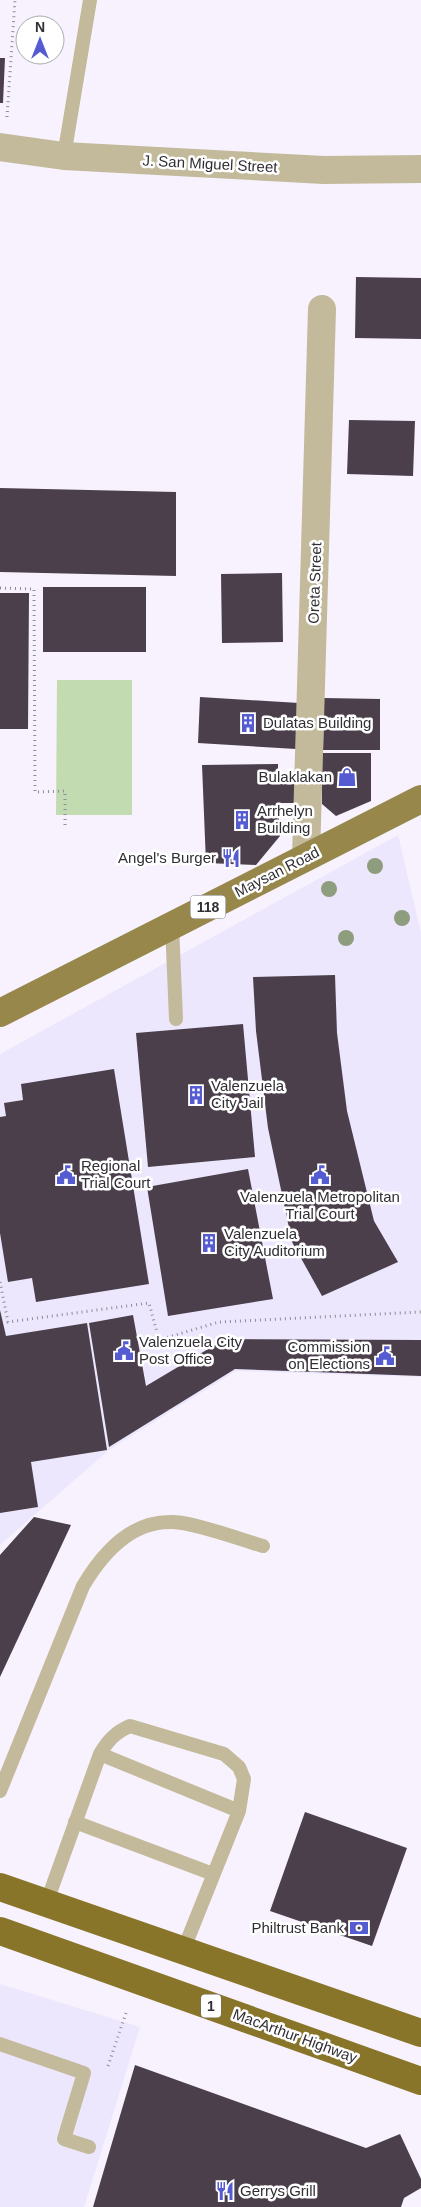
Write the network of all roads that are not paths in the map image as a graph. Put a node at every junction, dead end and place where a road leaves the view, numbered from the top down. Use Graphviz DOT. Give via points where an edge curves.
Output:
graph roads {
  1 [pos="90,0"];
  2 [pos="2,147"];
  3 [pos="64,156"];
  4 [pos="421,169"];
  5 [pos="322,309"];
  6 [pos="421,799"];
  7 [pos="306,857"];
  8 [pos="172,925"];
  9 [pos="0,1013"];
  10 [pos="176,1019"];
  11 [pos="263,1546"];
  12 [pos="100,1754"];
  13 [pos="0,1791"];
  14 [pos="239,1811"];
  15 [pos="75,1822"];
  16 [pos="213,1874"];
  17 [pos="0,1887"];
  18 [pos="46,1904"];
  19 [pos="0,1931"];
  20 [pos="183,1951"];
  21 [pos="421,2034"];
  22 [pos="0,2044"];
  23 [pos="421,2081"];
  24 [pos="89,2147"];
  1 -- 3 [label="lane"];
  2 -- 3 [label="street, J. San Miguel Street"];
  3 -- 4 [label="street, J. San Miguel Street" via="324,170"];
  5 -- 7 [label="street, Oreta Street"];
  6 -- 7 [label="main road, Maysan Road / 118"];
  7 -- 8 [label="main road, Maysan Road / 118"];
  8 -- 9 [label="main road, Maysan Road / 118"];
  8 -- 10 [label="lane"];
  11 -- 13 [label="lane" via="174,1522 145,1527 108,1550 83,1586"];
  12 -- 14 [label="lane"];
  12 -- 14 [label="lane" via="107,1741 130,1726 224,1754 240,1767 244,1780"];
  12 -- 15 [label="lane"];
  14 -- 16 [label="lane"];
  15 -- 16 [label="lane"];
  15 -- 18 [label="lane"];
  16 -- 20 [label="lane"];
  17 -- 18 [label="highway"];
  18 -- 20 [label="highway"];
  19 -- 23 [label="highway, MacArthur Highway / 1"];
  20 -- 21 [label="highway"];
  22 -- 24 [label="lane" via="84,2073 64,2138"];
}
